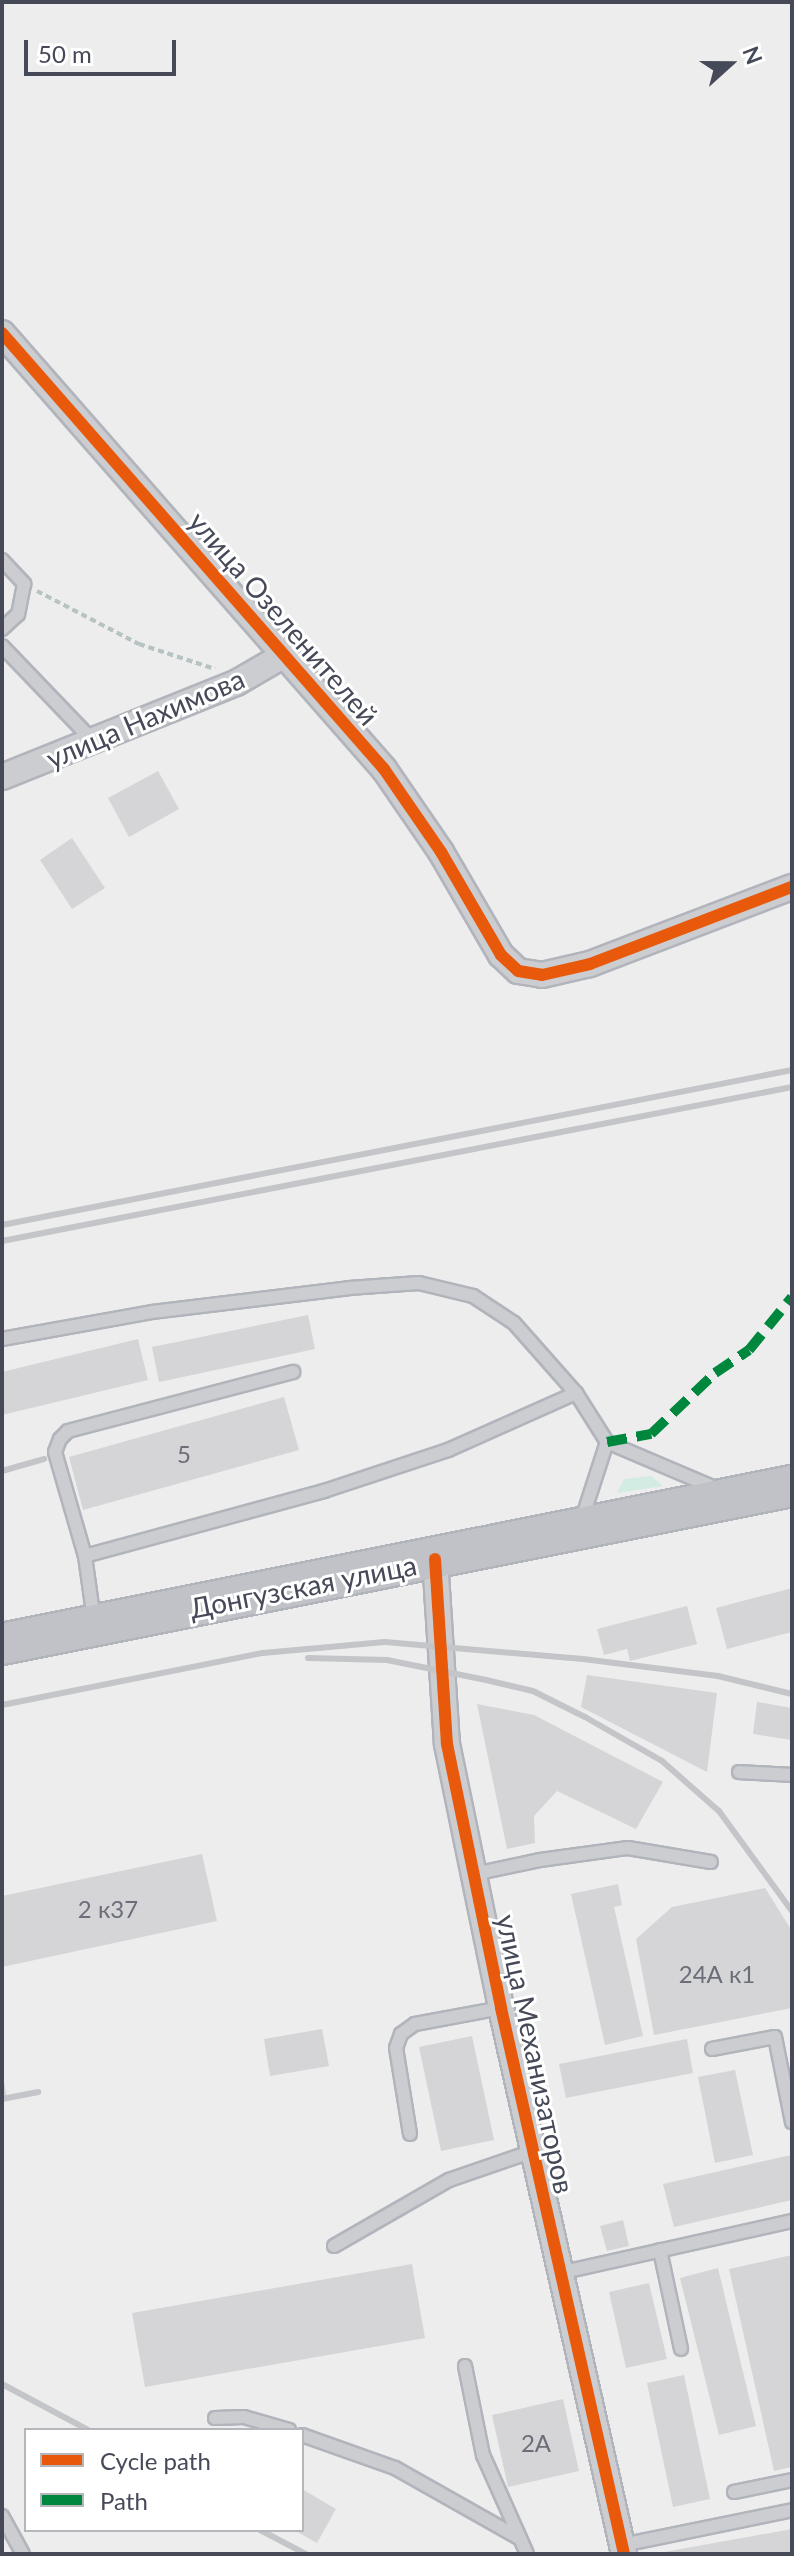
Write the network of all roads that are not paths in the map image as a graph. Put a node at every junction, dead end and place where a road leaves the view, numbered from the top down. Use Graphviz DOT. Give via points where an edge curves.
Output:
graph roads {
  1 [pos="2,333"];
  2 [pos="2,560"];
  3 [pos="2,629"];
  4 [pos="2,646"];
  5 [pos="286,654"];
  6 [pos="93,741"];
  7 [pos="2,777"];
  8 [pos="792,887"];
  9 [pos="2,1339"];
  10 [pos="293,1372"];
  11 [pos="576,1393"];
  12 [pos="607,1442"];
  13 [pos="792,1486"];
  14 [pos="736,1498"];
  15 [pos="579,1531"];
  16 [pos="85,1556"];
  17 [pos="435,1559"];
  18 [pos="95,1627"];
  19 [pos="2,1644"];
  20 [pos="739,1772"];
  21 [pos="792,1775"];
  22 [pos="711,1862"];
  23 [pos="474,1874"];
  24 [pos="501,2008"];
  25 [pos="712,2049"];
  26 [pos="792,2122"];
  27 [pos="410,2134"];
  28 [pos="533,2151"];
  29 [pos="792,2221"];
  30 [pos="334,2246"];
  31 [pos="660,2250"];
  32 [pos="559,2273"];
  33 [pos="681,2349"];
  34 [pos="465,2366"];
  35 [pos="215,2418"];
  36 [pos="282,2428"];
  37 [pos="304,2436"];
  38 [pos="792,2480"];
  39 [pos="734,2492"];
  40 [pos="792,2510"];
  41 [pos="2,2516"];
  42 [pos="519,2538"];
  43 [pos="623,2550"];
  44 [pos="23,2554"];
  45 [pos="527,2554"];
  1 -- 5 [label="street, улица Озеленителей"];
  2 -- 3 [label="lane" via="24,584 18,614"];
  4 -- 6 [label="lane"];
  5 -- 6 [label="street, улица Нахимова" via="236,683"];
  5 -- 8 [label="street, улица Озеленителей" via="384,769 441,852 501,955 518,971 542,975 578,967"];
  6 -- 7 [label="street, улица Нахимова"];
  9 -- 11 [label="lane" via="152,1312 419,1283 473,1296 514,1323"];
  10 -- 16 [label="lane" via="68,1431 55,1452"];
  11 -- 12 [label="lane"];
  11 -- 16 [label="lane" via="421,1459"];
  12 -- 14 [label="lane"];
  12 -- 15 [label="lane"];
  13 -- 14 [label="highway, Донгузская улица"];
  14 -- 15 [label="highway, Донгузская улица"];
  15 -- 17 [label="highway, Донгузская улица"];
  16 -- 18 [label="lane"];
  17 -- 18 [label="highway, Донгузская улица"];
  17 -- 23 [label="street, улица Механизаторов" via="447,1744"];
  18 -- 19 [label="highway, Донгузская улица"];
  20 -- 21 [label="lane"];
  22 -- 23 [label="lane" via="628,1848"];
  23 -- 24 [label="street, улица Механизаторов"];
  24 -- 27 [label="lane" via="415,2024 401,2034 396,2048"];
  24 -- 28 [label="street, улица Механизаторов"];
  25 -- 26 [label="lane" via="775,2037"];
  28 -- 30 [label="lane" via="449,2180"];
  28 -- 32 [label="street, улица Механизаторов"];
  29 -- 31 [label="lane"];
  31 -- 32 [label="lane"];
  31 -- 33 [label="lane"];
  32 -- 43 [label="street, улица Механизаторов"];
  34 -- 42 [label="lane" via="483,2455"];
  35 -- 36 [label="lane" via="244,2417"];
  37 -- 42 [label="lane" via="395,2468"];
  38 -- 39 [label="lane"];
  40 -- 43 [label="lane"];
  41 -- 44 [label="lane"];
  42 -- 45 [label="lane"];
}
